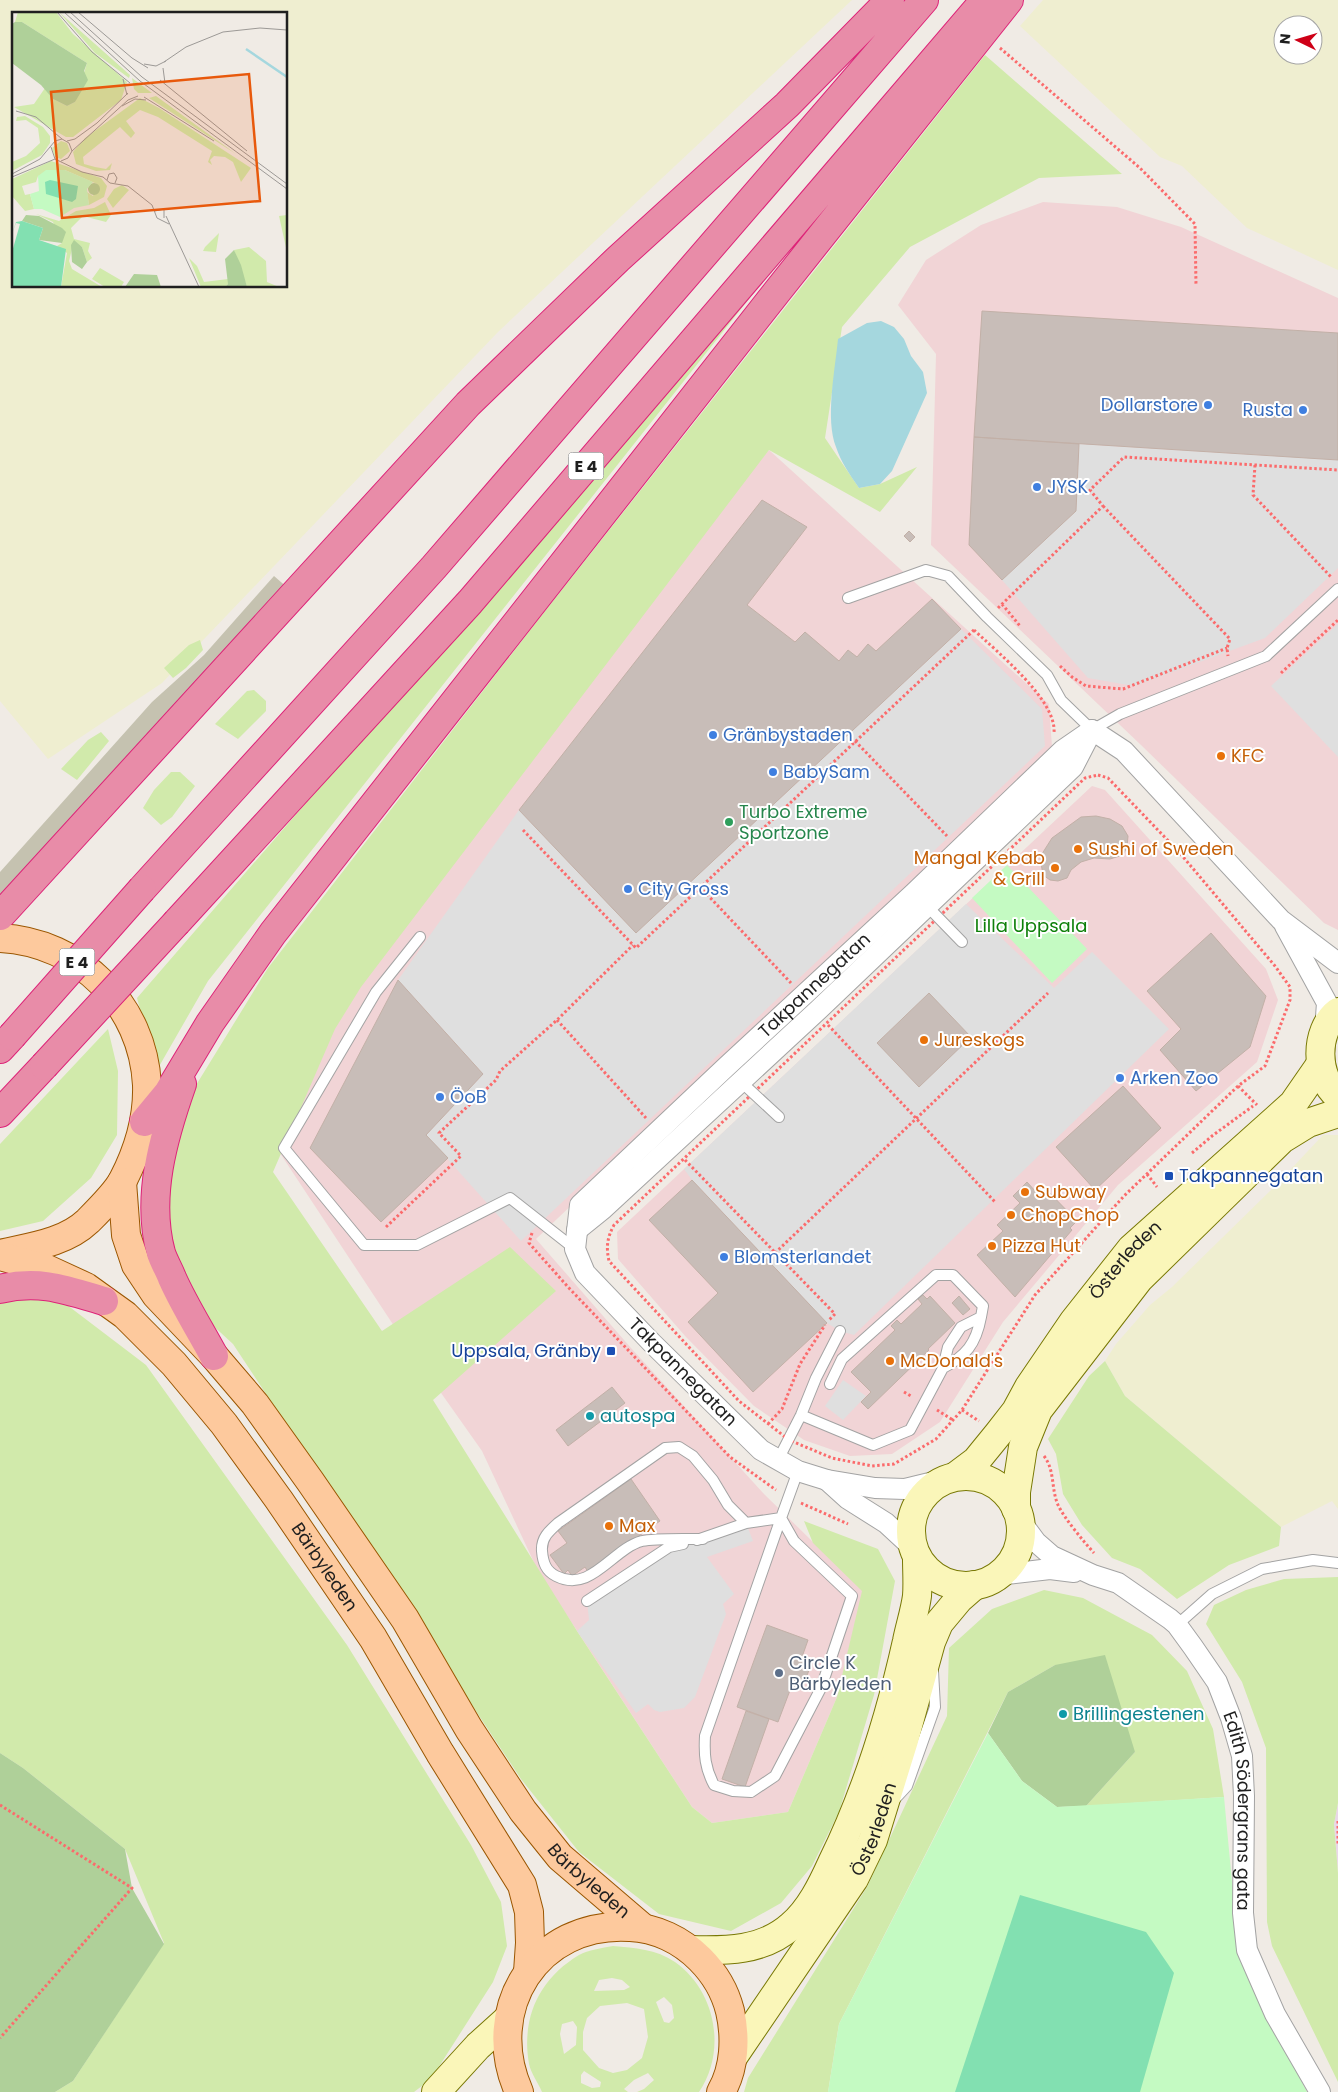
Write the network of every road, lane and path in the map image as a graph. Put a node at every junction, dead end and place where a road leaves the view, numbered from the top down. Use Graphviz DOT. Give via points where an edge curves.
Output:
graph roads {
  1 [pos="890,0"];
  2 [pos="924,0"];
  3 [pos="985,0"];
  4 [pos="1010,0"];
  5 [pos="992,42"];
  6 [pos="1196,286"];
  7 [pos="1255,465"];
  8 [pos="1338,470"];
  9 [pos="1103,506"];
  10 [pos="1338,584"];
  11 [pos="1338,589"];
  12 [pos="848,598"];
  13 [pos="987,618"];
  14 [pos="1338,620"];
  15 [pos="974,630"];
  16 [pos="1012,667"];
  17 [pos="1281,673"];
  18 [pos="1078,681"];
  19 [pos="1092,730"];
  20 [pos="855,741"];
  21 [pos="523,830"];
  22 [pos="949,838"];
  23 [pos="55,857"];
  24 [pos="700,887"];
  25 [pos="0,894"];
  26 [pos="927,906"];
  27 [pos="0,916"];
  28 [pos="1281,920"];
  29 [pos="420,937"];
  30 [pos="0,938"];
  31 [pos="962,942"];
  32 [pos="633,945"];
  33 [pos="1338,963"];
  34 [pos="793,985"];
  35 [pos="1048,993"];
  36 [pos="557,1020"];
  37 [pos="1331,1021"];
  38 [pos="826,1023"];
  39 [pos="6,1042"];
  40 [pos="195,1049"];
  41 [pos="1320,1065"];
  42 [pos="726,1067"];
  43 [pos="746,1087"];
  44 [pos="1338,1096"];
  45 [pos="1256,1104"];
  46 [pos="0,1113"];
  47 [pos="1338,1113"];
  48 [pos="779,1116"];
  49 [pos="916,1119"];
  50 [pos="144,1122"];
  51 [pos="650,1122"];
  52 [pos="1192,1153"];
  53 [pos="683,1159"];
  54 [pos="1147,1174"];
  55 [pos="122,1182"];
  56 [pos="1157,1187"];
  57 [pos="996,1204"];
  58 [pos="386,1227"];
  59 [pos="576,1240"];
  60 [pos="775,1253"];
  61 [pos="0,1255"];
  62 [pos="0,1289"];
  63 [pos="104,1301"];
  64 [pos="981,1317"];
  65 [pos="840,1331"];
  66 [pos="214,1356"];
  67 [pos="943,1368"];
  68 [pos="830,1384"];
  69 [pos="962,1410"];
  70 [pos="801,1415"];
  71 [pos="768,1424"];
  72 [pos="998,1434"];
  73 [pos="789,1440"];
  74 [pos="1023,1446"];
  75 [pos="778,1460"];
  76 [pos="798,1471"];
  77 [pos="951,1478"];
  78 [pos="827,1480"];
  79 [pos="1018,1514"];
  80 [pos="781,1518"];
  81 [pos="746,1523"];
  82 [pos="703,1538"];
  83 [pos="915,1553"];
  84 [pos="1095,1555"];
  85 [pos="1338,1562"];
  86 [pos="1094,1575"];
  87 [pos="987,1580"];
  88 [pos="586,1601"];
  89 [pos="1177,1625"];
  90 [pos="0,1805"];
  91 [pos="1338,1821"];
  92 [pos="1338,1846"];
  93 [pos="643,1928"];
  94 [pos="691,1950"];
  95 [pos="528,1972"];
  96 [pos="508,2019"];
  97 [pos="0,2038"];
  98 [pos="733,2057"];
  99 [pos="436,2092"];
  100 [pos="519,2092"];
  101 [pos="721,2092"];
  102 [pos="1320,2092"];
  1 -- 23 [label="highway" via="787,105 618,258 468,404"];
  2 -- 39 [label="highway, E 4, bridge" via="434,568"];
  3 -- 46 [label="highway, E 4, bridge" via="470,602"];
  4 -- 40 [label="highway" via="272,933"];
  5 -- 6 [label="path" via="1140,168 1195,224"];
  7 -- 8 [label="path"];
  7 -- 9 [label="path" via="1124,457 1090,490"];
  7 -- 10 [label="path" via="1253,495"];
  9 -- 13 [label="path"];
  9 -- 18 [label="path" via="1230,639 1227,648 1123,689 1086,686"];
  11 -- 19 [label="lane" via="1266,656 1120,714"];
  12 -- 13 [label="lane" via="926,570 948,576"];
  13 -- 15 [label="path"];
  13 -- 19 [label="lane" via="1047,675 1061,700"];
  14 -- 17 [label="path"];
  15 -- 16 [label="path"];
  15 -- 20 [label="path"];
  19 -- 26 [label="street, Takpannegatan" via="1063,750"];
  19 -- 28 [label="street" via="1124,751"];
  20 -- 22 [label="path"];
  20 -- 24 [label="path"];
  21 -- 32 [label="path"];
  23 -- 25 [label="highway"];
  23 -- 27 [label="highway"];
  24 -- 32 [label="path" via="636,948"];
  24 -- 34 [label="path"];
  26 -- 31 [label="lane"];
  26 -- 38 [label="path"];
  26 -- 42 [label="street, Takpannegatan"];
  26 -- 43 [label="street, Takpannegatan"];
  26 -- 54 [label="path" via="1085,778 1098,775 1108,778 1180,852 1275,966 1290,987 1290,1000 1265,1066 1238,1086"];
  28 -- 33 [label="street"];
  28 -- 37 [label="street" via="1327,1003"];
  29 -- 59 [label="lane" via="376,992 284,1148 364,1245 417,1245 510,1198"];
  30 -- 50 [label="main road" via="48,948 81,964 98,978 123,1008 140,1046 146,1085"];
  32 -- 36 [label="path"];
  35 -- 49 [label="path"];
  36 -- 51 [label="path"];
  36 -- 58 [label="path" via="500,1071 496,1080 440,1133 461,1156"];
  37 -- 41 [label="main road" via="1320,1051"];
  38 -- 43 [label="path"];
  38 -- 49 [label="path"];
  40 -- 50 [label="highway" via="168,1093"];
  40 -- 66 [label="highway" via="164,1142 157,1179 155,1219 162,1255"];
  41 -- 44 [label="main road" via="1332,1091"];
  41 -- 72 [label="main road, Österleden" via="1293,1104 1131,1249 1074,1321 1016,1412"];
  42 -- 43 [label="lane"];
  42 -- 59 [label="street, Takpannegatan" via="580,1205"];
  43 -- 48 [label="lane"];
  43 -- 53 [label="path"];
  43 -- 59 [label="street, Takpannegatan" via="610,1203"];
  45 -- 52 [label="path"];
  47 -- 74 [label="main road, Österleden" via="1308,1123 1282,1139 1139,1279 1038,1410"];
  49 -- 57 [label="path"];
  49 -- 60 [label="path"];
  50 -- 55 [label="main road"];
  53 -- 60 [label="path"];
  53 -- 71 [label="path" via="614,1225 607,1237 609,1262 740,1401"];
  54 -- 56 [label="path"];
  54 -- 69 [label="path" via="1035,1296"];
  55 -- 61 [label="main road" via="87,1222 54,1241"];
  55 -- 66 [label="main road, Bärbyleden" via="126,1234 136,1265 156,1295"];
  59 -- 75 [label="street, Takpannegatan" via="585,1273 761,1450"];
  60 -- 71 [label="path" via="835,1314 800,1364 782,1409"];
  61 -- 63 [label="main road, Bärbyleden" via="47,1269 86,1287"];
  62 -- 63 [label="highway" via="48,1285"];
  63 -- 95 [label="main road, Bärbyleden" via="125,1315 174,1364 224,1424 373,1638 522,1885 529,1912"];
  64 -- 67 [label="lane" via="978,1334 960,1359"];
  64 -- 67 [label="lane" via="961,1326 948,1347"];
  64 -- 68 [label="lane" via="983,1306 952,1275 936,1275 842,1359"];
  65 -- 70 [label="lane"];
  66 -- 93 [label="main road, Bärbyleden" via="255,1404 405,1620 469,1729 523,1811 560,1857"];
  67 -- 70 [label="lane" via="910,1430 873,1445"];
  69 -- 72 [label="path"];
  69 -- 73 [label="path" via="936,1439 894,1464 872,1466 832,1458"];
  70 -- 73 [label="lane"];
  71 -- 73 [label="path"];
  72 -- 77 [label="main road, Österleden" via="976,1461"];
  73 -- 75 [label="lane"];
  74 -- 79 [label="main road, Österleden" via="1016,1492"];
  74 -- 84 [label="path" via="1039,1450 1050,1464 1058,1505"];
  75 -- 76 [label="street, Takpannegatan"];
  76 -- 78 [label="street, Takpannegatan"];
  76 -- 80 [label="lane"];
  77 -- 78 [label="street, Takpannegatan" via="905,1489"];
  77 -- 79 [label="main road" via="971,1476 985,1479 1008,1496"];
  77 -- 83 [label="main road" via="928,1490 916,1507 910,1527"];
  78 -- 83 [label="street, Takpannegatan" via="848,1499 886,1523"];
  79 -- 86 [label="street" via="1036,1542 1052,1556"];
  79 -- 87 [label="main road" via="1019,1544 1008,1566"];
  80 -- 80 [label="lane" via="794,1541 852,1596 821,1688 775,1776 751,1792 733,1791 714,1785 707,1772 705,1736"];
  80 -- 81 [label="lane"];
  81 -- 82 [label="lane"];
  81 -- 82 [label="lane" via="728,1505 694,1456 679,1447 665,1448 558,1523 545,1536 543,1561 548,1572 562,1579 574,1580 587,1578 619,1553 645,1540"];
  82 -- 88 [label="lane" via="668,1547"];
  83 -- 87 [label="main road" via="928,1571 942,1581 958,1586"];
  83 -- 94 [label="main road, Österleden" via="917,1596 897,1688 850,1828 818,1893 792,1926 757,1946 726,1951"];
  85 -- 89 [label="lane" via="1313,1560 1262,1569 1212,1594"];
  86 -- 87 [label="street" via="1050,1569"];
  86 -- 89 [label="street, Edith Södergrans gata" via="1118,1583"];
  87 -- 98 [label="main road, Österleden" via="959,1599 939,1623 873,1840 854,1879"];
  89 -- 102 [label="street, Edith Södergrans gata" via="1217,1682 1242,1756 1247,1950 1275,2014"];
  90 -- 97 [label="path" via="132,1888"];
  91 -- 92 [label="path"];
  93 -- 94 [label="main road" via="668,1936"];
  93 -- 95 [label="main road" via="610,1926 579,1933 551,1949"];
  94 -- 98 [label="main road" via="712,1971 727,1998 734,2027"];
  95 -- 96 [label="main road" via="515,1994"];
  96 -- 99 [label="main road"];
  96 -- 100 [label="main road" via="506,2047 511,2074"];
  98 -- 101 [label="main road"];
}
